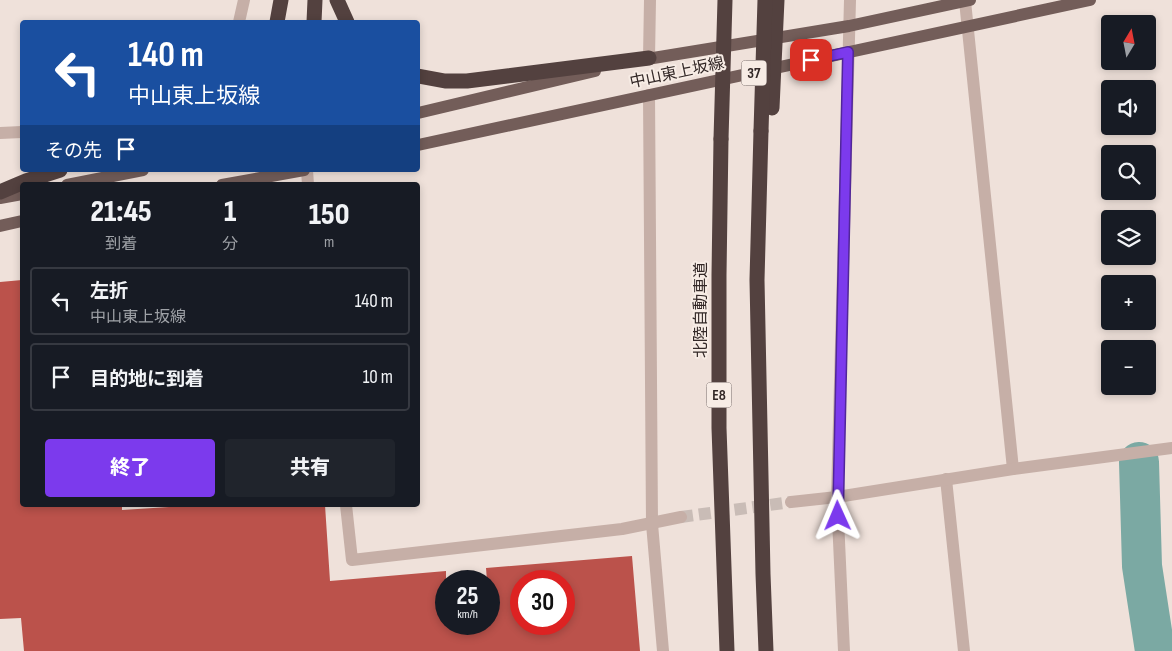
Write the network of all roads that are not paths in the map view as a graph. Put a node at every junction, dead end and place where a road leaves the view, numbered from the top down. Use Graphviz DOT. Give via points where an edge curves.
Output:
graph roads {
  1 [pos="244,0"];
  2 [pos="281,0"];
  3 [pos="286,0"];
  4 [pos="315,0"];
  5 [pos="338,0"];
  6 [pos="650,0"];
  7 [pos="720,0"];
  8 [pos="725,0"];
  9 [pos="765,0"];
  10 [pos="776,0"];
  11 [pos="850,0"];
  12 [pos="967,0"];
  13 [pos="1090,0"];
  14 [pos="239,20"];
  15 [pos="277,20"];
  16 [pos="285,20"];
  17 [pos="314,20"];
  18 [pos="346,20"];
  19 [pos="849,26"];
  20 [pos="966,26"];
  21 [pos="848,52"];
  22 [pos="649,58"];
  23 [pos="420,76"];
  24 [pos="722,78"];
  25 [pos="649,96"];
  26 [pos="420,113"];
  27 [pos="766,131"];
  28 [pos="20,132"];
  29 [pos="0,133"];
  30 [pos="420,145"];
  31 [pos="54,172"];
  32 [pos="133,172"];
  33 [pos="294,172"];
  34 [pos="24,182"];
  35 [pos="82,182"];
  36 [pos="239,182"];
  37 [pos="20,184"];
  38 [pos="0,192"];
  39 [pos="20,194"];
  40 [pos="0,198"];
  41 [pos="20,221"];
  42 [pos="0,226"];
  43 [pos="1172,448"];
  44 [pos="1013,469"];
  45 [pos="946,479"];
  46 [pos="837,497"];
  47 [pos="791,502"];
  48 [pos="346,507"];
  49 [pos="681,517"];
  50 [pos="652,524"];
  51 [pos="663,651"];
  52 [pos="727,651"];
  53 [pos="766,651"];
  54 [pos="844,651"];
  55 [pos="964,651"];
  1 -- 14 [label="street"];
  2 -- 15 [label="highway"];
  3 -- 16 [label="highway"];
  4 -- 17 [label="highway"];
  5 -- 18 [label="highway"];
  6 -- 22 [label="street"];
  7 -- 24 [label="highway, bridge"];
  8 -- 24 [label="highway, 北陸自動車道 / E8, bridge"];
  9 -- 27 [label="highway, bridge"];
  10 -- 27 [label="highway, bridge"];
  11 -- 19 [label="street"];
  12 -- 19 [label="main road, 中山東上坂線 / 37"];
  12 -- 20 [label="street"];
  13 -- 20 [label="main road, 中山東上坂線 / 37"];
  19 -- 21 [label="street"];
  19 -- 22 [label="main road, 中山東上坂線 / 37"];
  20 -- 21 [label="main road, 中山東上坂線 / 37"];
  20 -- 44 [label="street"];
  21 -- 25 [label="main road, 中山東上坂線 / 37"];
  21 -- 46 [label="street"];
  22 -- 23 [label="highway" via="467,81"];
  22 -- 26 [label="main road, 中山東上坂線 / 37"];
  24 -- 52 [label="highway, 北陸自動車道 / E8, bridge" via="719,428"];
  25 -- 30 [label="main road, 中山東上坂線 / 37"];
  25 -- 50 [label="street"];
  27 -- 53 [label="highway" via="765,367 761,436"];
  28 -- 29 [label="street"];
  31 -- 34 [label="highway"];
  32 -- 35 [label="main road"];
  33 -- 36 [label="main road"];
  37 -- 38 [label="highway"];
  39 -- 40 [label="main road"];
  41 -- 42 [label="main road"];
  43 -- 44 [label="street"];
  44 -- 45 [label="street"];
  45 -- 46 [label="street"];
  45 -- 55 [label="street"];
  46 -- 47 [label="street"];
  46 -- 54 [label="street"];
  48 -- 50 [label="street" via="352,560"];
  49 -- 50 [label="street"];
  50 -- 51 [label="street"];
}
